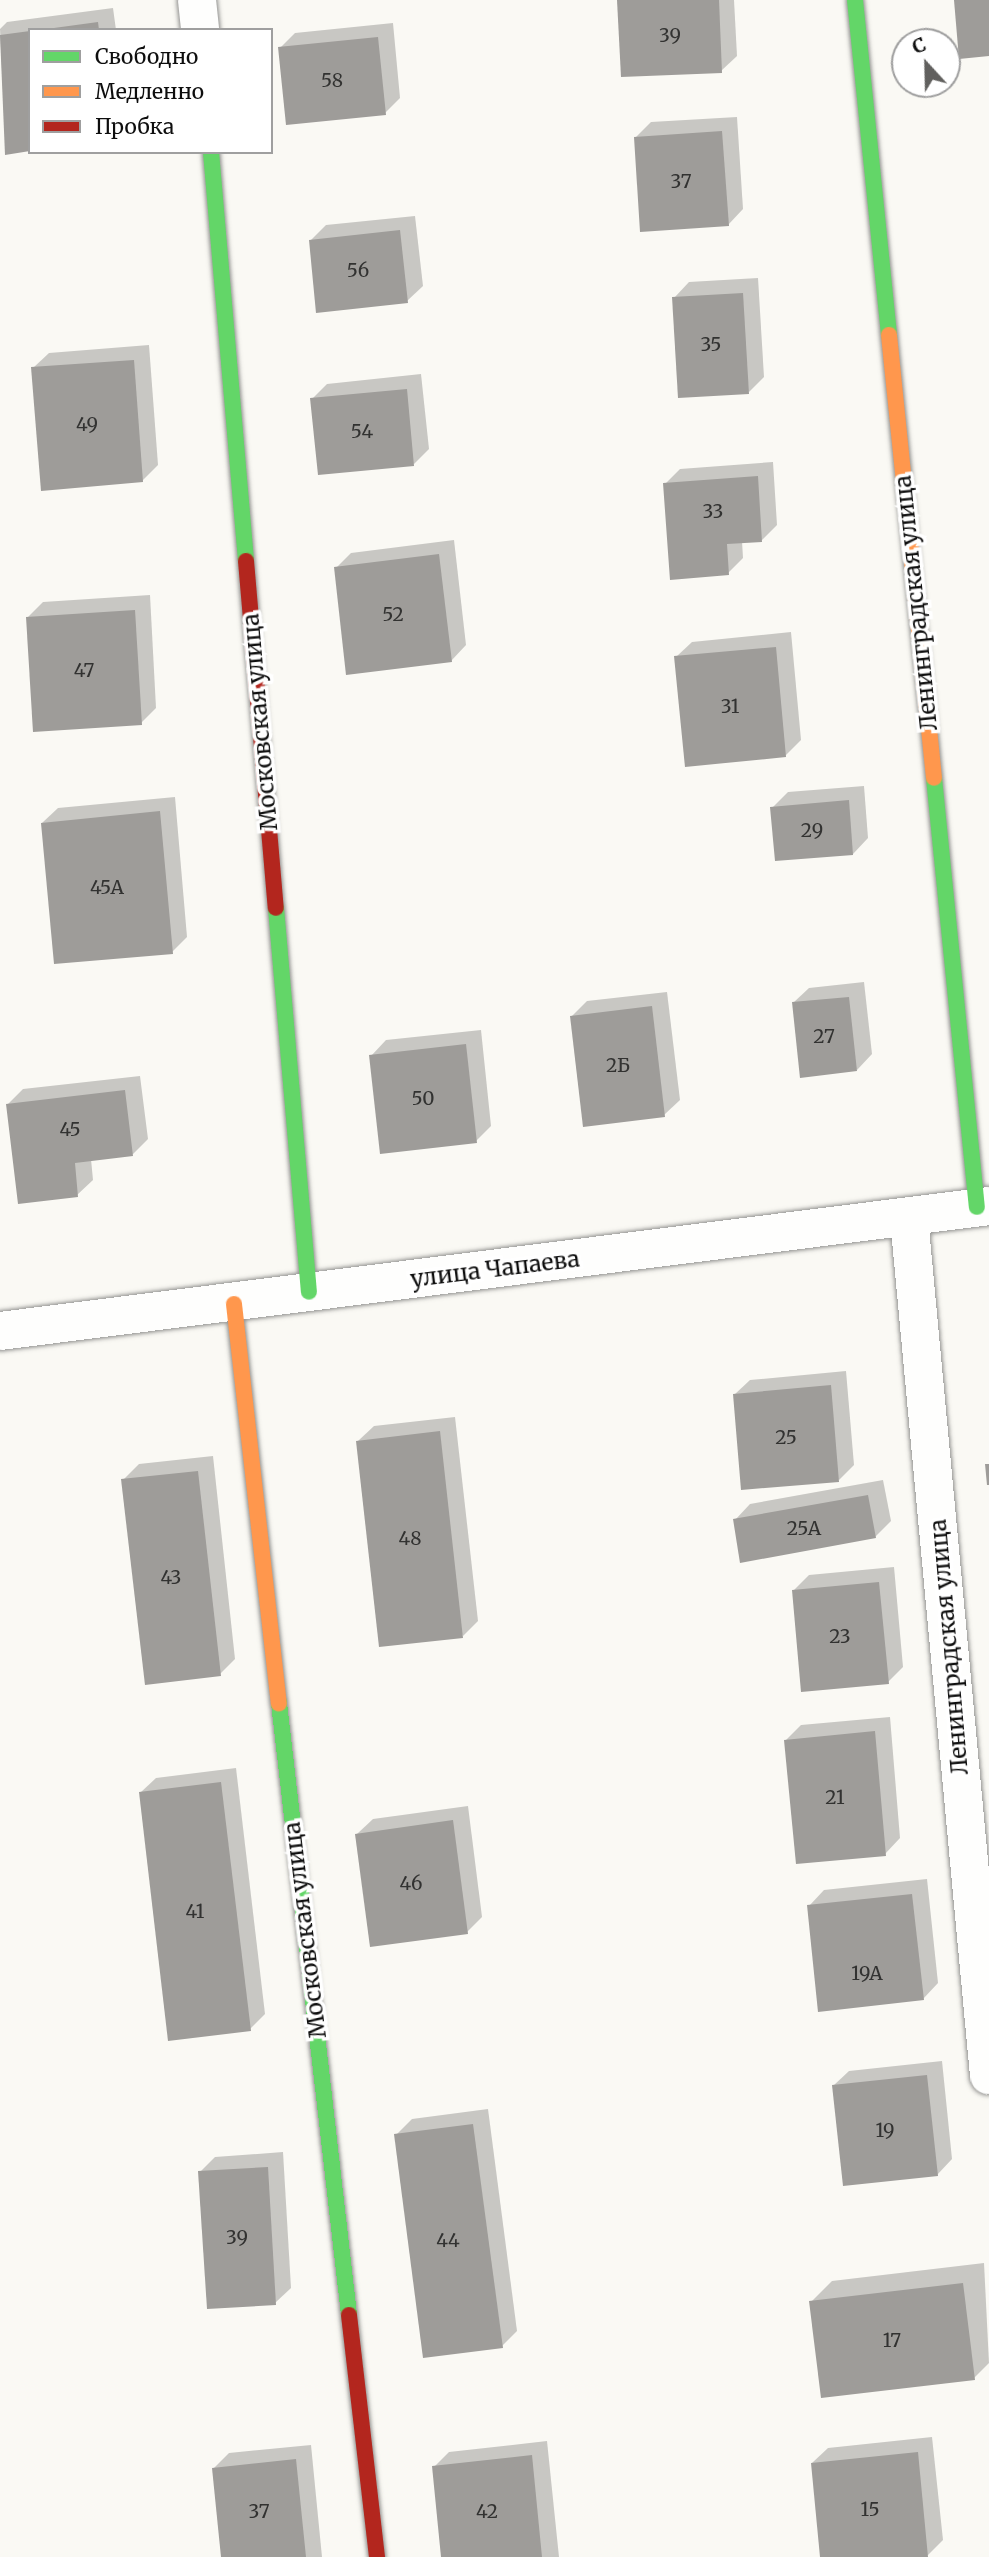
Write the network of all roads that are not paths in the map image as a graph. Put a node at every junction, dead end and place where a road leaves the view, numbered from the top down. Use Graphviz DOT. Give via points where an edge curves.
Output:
graph roads {
  1 [pos="197,0"];
  2 [pos="855,0"];
  3 [pos="200,28"];
  4 [pos="211,154"];
  5 [pos="983,1206"];
  6 [pos="909,1218"];
  7 [pos="309,1292"];
  8 [pos="234,1304"];
  9 [pos="0,1331"];
  10 [pos="989,2075"];
  11 [pos="377,2557"];
  1 -- 3 [label="street"];
  2 -- 5 [label="street, Ленинградская улица"];
  4 -- 7 [label="street, Московская улица"];
  5 -- 6 [label="street, улица Чапаева"];
  6 -- 7 [label="street, улица Чапаева"];
  6 -- 10 [label="street, Ленинградская улица"];
  7 -- 8 [label="street, улица Чапаева"];
  8 -- 9 [label="street, улица Чапаева"];
  8 -- 11 [label="street, Московская улица"];
}
